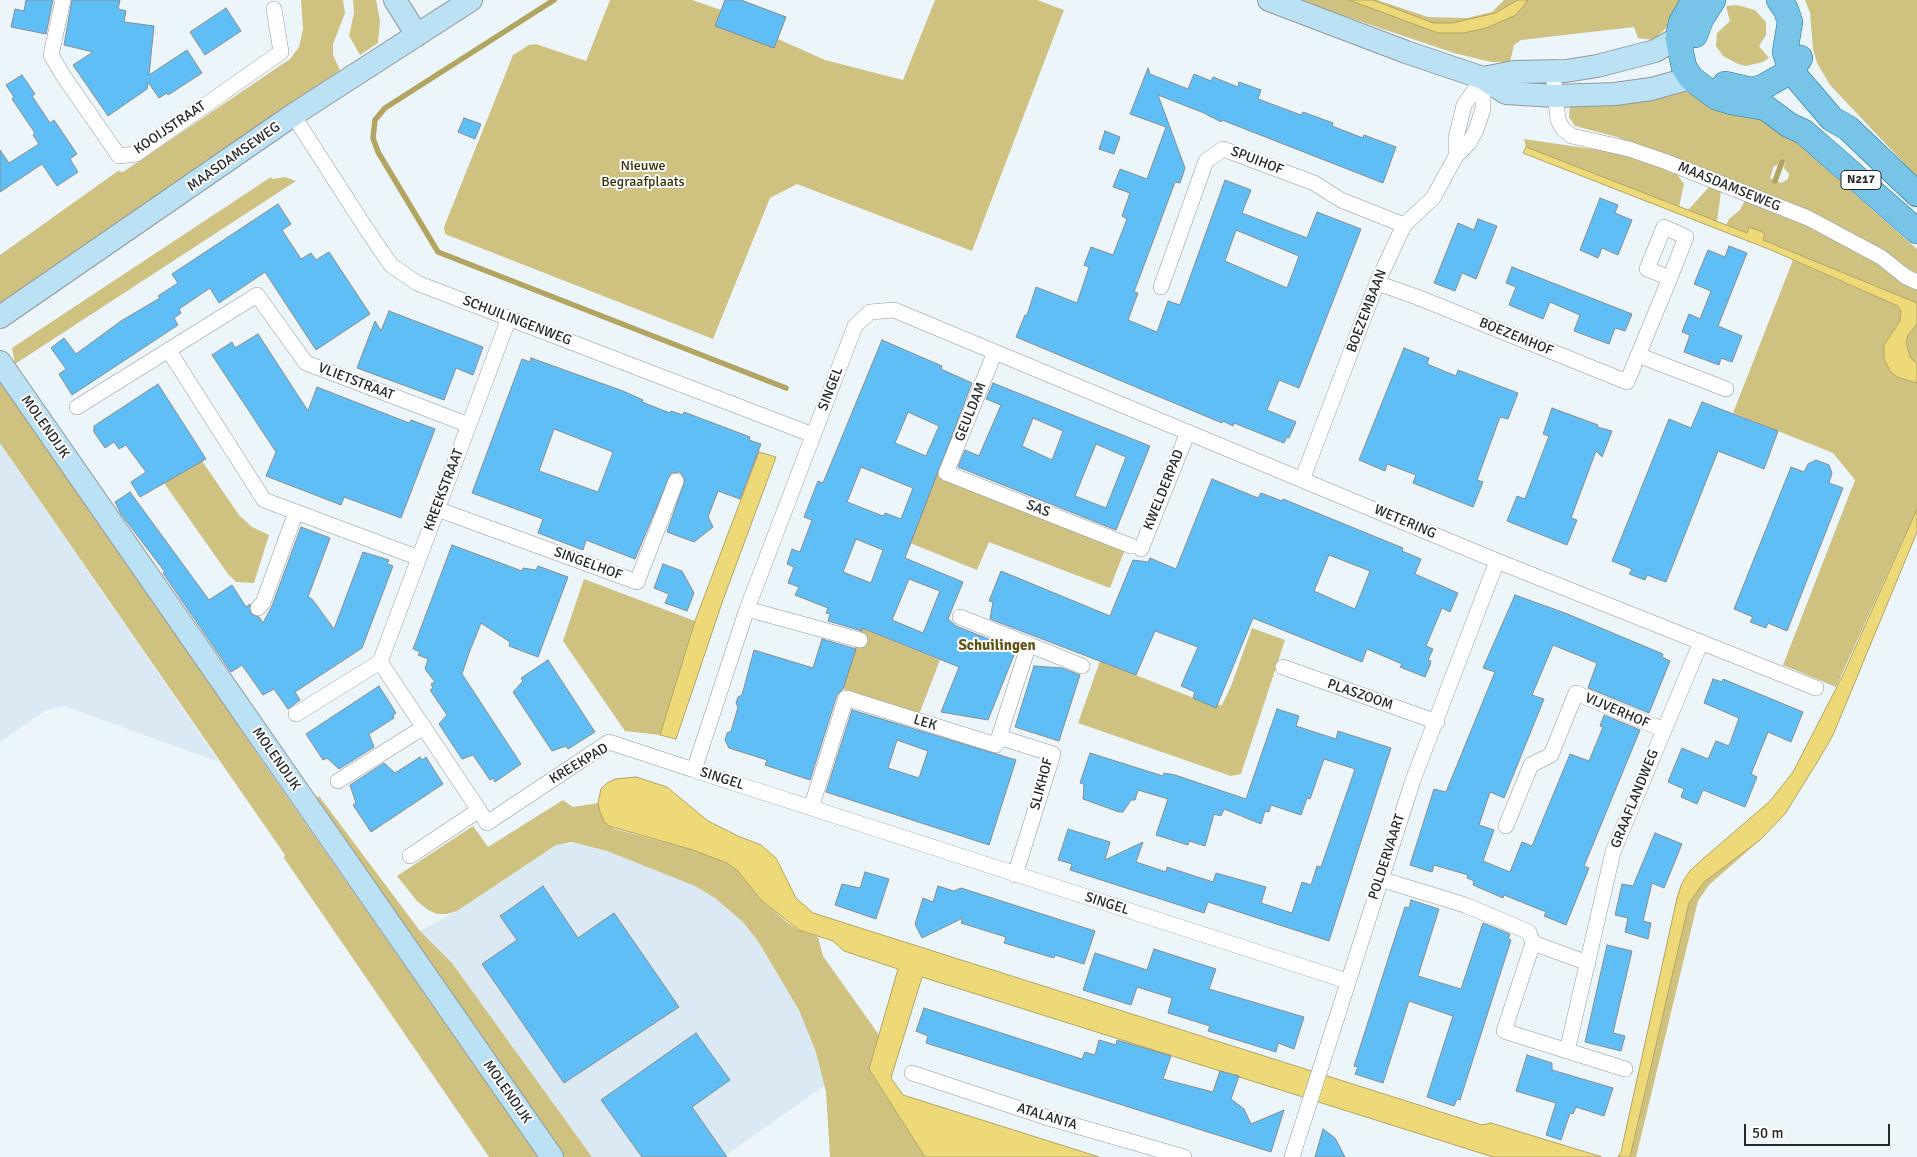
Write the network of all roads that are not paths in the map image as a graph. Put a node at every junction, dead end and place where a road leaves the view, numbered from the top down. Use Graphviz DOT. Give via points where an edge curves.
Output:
graph roads {
  1 [pos="63,0"];
  2 [pos="394,0"];
  3 [pos="472,0"];
  4 [pos="1269,0"];
  5 [pos="1694,0"];
  6 [pos="1713,0"];
  7 [pos="1779,0"];
  8 [pos="1796,0"];
  9 [pos="274,9"];
  10 [pos="417,35"];
  11 [pos="1678,38"];
  12 [pos="1795,64"];
  13 [pos="1692,70"];
  14 [pos="1553,72"];
  15 [pos="1483,78"];
  16 [pos="1755,95"];
  17 [pos="1556,96"];
  18 [pos="293,115"];
  19 [pos="1917,194"];
  20 [pos="1404,225"];
  21 [pos="1917,231"];
  22 [pos="1670,278"];
  23 [pos="1917,282"];
  24 [pos="1377,283"];
  25 [pos="1161,287"];
  26 [pos="0,318"];
  27 [pos="509,318"];
  28 [pos="170,351"];
  29 [pos="995,352"];
  30 [pos="1638,355"];
  31 [pos="0,362"];
  32 [pos="1726,389"];
  33 [pos="77,407"];
  34 [pos="469,424"];
  35 [pos="1188,432"];
  36 [pos="813,435"];
  37 [pos="946,473"];
  38 [pos="1302,480"];
  39 [pos="676,481"];
  40 [pos="437,509"];
  41 [pos="296,512"];
  42 [pos="1136,547"];
  43 [pos="419,558"];
  44 [pos="1498,561"];
  45 [pos="258,608"];
  46 [pos="747,608"];
  47 [pos="960,616"];
  48 [pos="860,640"];
  49 [pos="1701,642"];
  50 [pos="1029,644"];
  51 [pos="380,662"];
  52 [pos="1082,666"];
  53 [pos="1283,668"];
  54 [pos="1816,688"];
  55 [pos="296,714"];
  56 [pos="1436,722"];
  57 [pos="424,728"];
  58 [pos="1664,730"];
  59 [pos="999,737"];
  60 [pos="694,770"];
  61 [pos="338,781"];
  62 [pos="811,808"];
  63 [pos="479,810"];
  64 [pos="1506,826"];
  65 [pos="410,856"];
  66 [pos="1015,875"];
  67 [pos="1380,879"];
  68 [pos="1533,943"];
  69 [pos="1588,963"];
  70 [pos="1347,981"];
  71 [pos="1567,1050"];
  72 [pos="1625,1069"];
  73 [pos="912,1073"];
  74 [pos="1156,1153"];
  75 [pos="552,1157"];
  76 [pos="1184,1157"];
  77 [pos="1292,1157"];
  1 -- 9 [label="street, KOOIJSTRAAT" via="51,56 119,156 136,154 281,52"];
  2 -- 10 [label="street"];
  3 -- 10 [label="street, MAASDAMSEWEG"];
  4 -- 15 [label="street"];
  5 -- 11 [label="main road" via="1681,23"];
  6 -- 13 [label="main road" via="1694,39"];
  7 -- 12 [label="main road" via="1790,22 1785,52"];
  8 -- 12 [label="main road" via="1804,16 1805,27"];
  10 -- 18 [label="street, MAASDAMSEWEG"];
  11 -- 13 [label="main road"];
  11 -- 14 [label="street" via="1665,47 1640,56"];
  12 -- 16 [label="main road"];
  12 -- 19 [label="main road, N217" via="1832,120 1848,128"];
  13 -- 16 [label="main road" via="1727,85 1751,90"];
  13 -- 17 [label="street" via="1646,78 1614,94"];
  14 -- 15 [label="street" via="1514,72"];
  14 -- 17 [label="street, MAASDAMSEWEG"];
  15 -- 17 [label="street" via="1506,93"];
  15 -- 20 [label="street, BOEZEMBAAN" via="1464,105 1456,138 1456,156 1433,198"];
  16 -- 21 [label="main road, N217" via="1796,115 1804,132"];
  17 -- 23 [label="street, MAASDAMSEWEG" via="1558,120 1562,129 1572,136 1664,161 1808,218 1881,257"];
  18 -- 26 [label="street, MAASDAMSEWEG"];
  18 -- 27 [label="street, SCHUILINGENWEG" via="392,265 416,283"];
  20 -- 24 [label="street, BOEZEMBAAN"];
  20 -- 25 [label="street, SPUIHOF" via="1341,200 1314,183 1223,148 1206,161"];
  22 -- 30 [label="street, BOEZEMHOF"];
  24 -- 30 [label="street, BOEZEMHOF" via="1627,382"];
  24 -- 38 [label="street, BOEZEMBAAN"];
  27 -- 34 [label="street, KREEKSTRAAT"];
  27 -- 36 [label="street, SCHUILINGENWEG"];
  28 -- 33 [label="street, VLIETSTRAAT"];
  28 -- 34 [label="street, VLIETSTRAAT" via="258,295 306,363"];
  28 -- 41 [label="street" via="264,500"];
  29 -- 35 [label="street, WETERING"];
  29 -- 36 [label="street, SINGEL" via="894,310 870,312 855,326"];
  29 -- 37 [label="street, GEULDAM"];
  30 -- 32 [label="street"];
  31 -- 75 [label="street, MOLENDIJK"];
  34 -- 40 [label="street, KREEKSTRAAT"];
  35 -- 38 [label="street, WETERING"];
  35 -- 42 [label="street, KWELDERPAD"];
  36 -- 46 [label="street, SINGEL"];
  37 -- 42 [label="street, SAS"];
  38 -- 44 [label="street, WETERING"];
  39 -- 40 [label="street, SINGELHOF" via="637,582"];
  40 -- 43 [label="street, KREEKSTRAAT"];
  41 -- 43 [label="street"];
  41 -- 45 [label="street" via="263,603"];
  43 -- 51 [label="street, KREEKSTRAAT"];
  44 -- 49 [label="street, WETERING"];
  44 -- 56 [label="street, POLDERVAART"];
  46 -- 48 [label="street"];
  46 -- 60 [label="street, SINGEL"];
  47 -- 50 [label="street"];
  49 -- 54 [label="street, WETERING"];
  49 -- 58 [label="street, GRAAFLANDWEG"];
  50 -- 52 [label="street"];
  50 -- 59 [label="street"];
  51 -- 55 [label="street"];
  51 -- 57 [label="street"];
  53 -- 56 [label="street, PLASZOOM"];
  56 -- 67 [label="street, POLDERVAART"];
  57 -- 61 [label="street"];
  57 -- 63 [label="street"];
  58 -- 64 [label="street, VIJVERHOF" via="1576,693 1551,754 1531,764"];
  58 -- 69 [label="street, GRAAFLANDWEG" via="1613,852"];
  59 -- 62 [label="street, LEK" via="996,745 846,698"];
  59 -- 66 [label="street, SLIKHOF" via="1053,754"];
  60 -- 62 [label="street, SINGEL"];
  60 -- 63 [label="street, KREEKPAD" via="609,742 487,823"];
  62 -- 66 [label="street, SINGEL"];
  63 -- 65 [label="street"];
  66 -- 70 [label="street, SINGEL"];
  67 -- 68 [label="street" via="1465,906 1529,932"];
  67 -- 70 [label="street, POLDERVAART"];
  68 -- 69 [label="street"];
  68 -- 71 [label="street" via="1504,1031"];
  69 -- 71 [label="street, GRAAFLANDWEG"];
  70 -- 77 [label="street, POLDERVAART"];
  71 -- 72 [label="street"];
  73 -- 74 [label="street, ATALANTA"];
  74 -- 76 [label="street, ATALANTA"];
}
